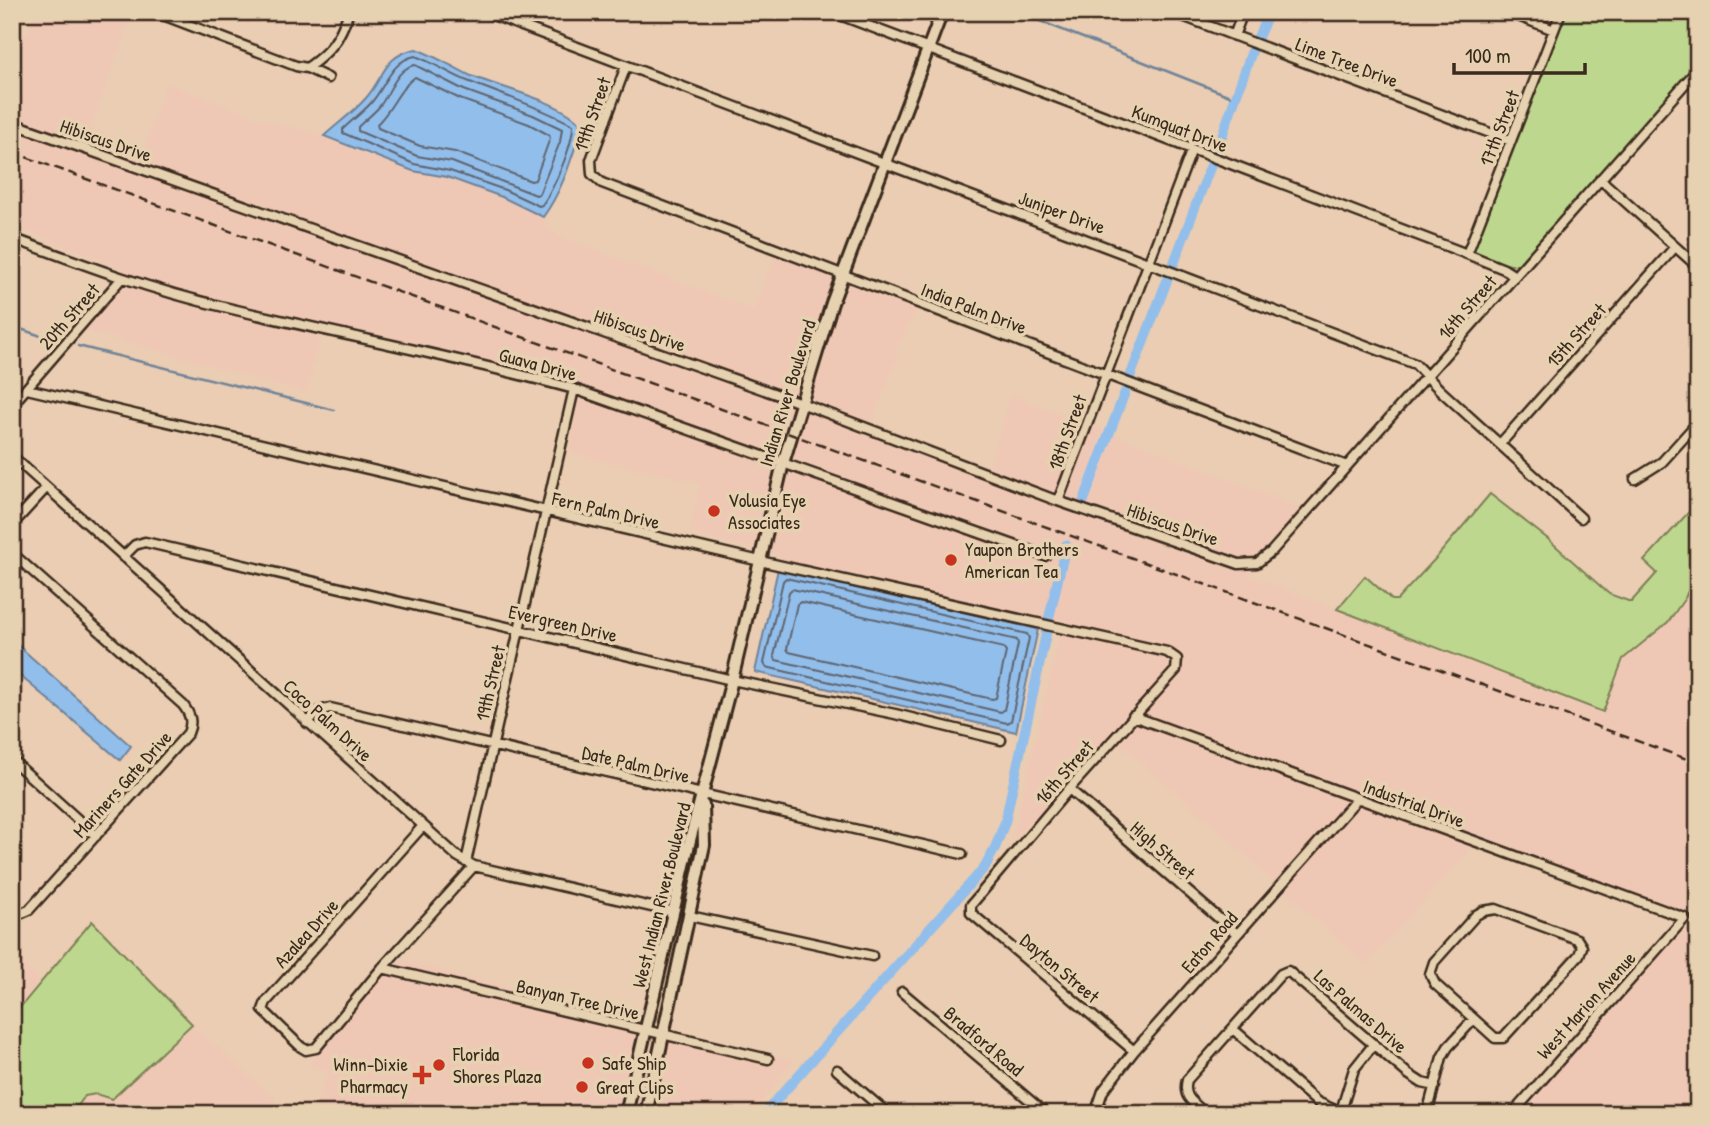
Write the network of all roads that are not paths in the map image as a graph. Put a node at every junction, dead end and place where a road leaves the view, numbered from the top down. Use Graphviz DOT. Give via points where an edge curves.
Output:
graph roads {
  1 [pos="155,12"];
  2 [pos="349,12"];
  3 [pos="485,12"];
  4 [pos="832,12"];
  5 [pos="942,12"];
  6 [pos="1172,12"];
  7 [pos="1243,12"];
  8 [pos="1508,12"];
  9 [pos="1561,12"];
  10 [pos="1554,30"];
  11 [pos="1234,36"];
  12 [pos="928,49"];
  13 [pos="626,66"];
  14 [pos="307,68"];
  15 [pos="1698,69"];
  16 [pos="328,78"];
  17 [pos="12,123"];
  18 [pos="1511,141"];
  19 [pos="1192,149"];
  20 [pos="885,163"];
  21 [pos="592,174"];
  22 [pos="1600,179"];
  23 [pos="12,238"];
  24 [pos="1675,247"];
  25 [pos="1466,254"];
  26 [pos="1148,261"];
  27 [pos="1698,267"];
  28 [pos="843,275"];
  29 [pos="1515,276"];
  30 [pos="121,279"];
  31 [pos="1105,375"];
  32 [pos="1428,375"];
  33 [pos="27,389"];
  34 [pos="574,389"];
  35 [pos="801,403"];
  36 [pos="12,405"];
  37 [pos="1698,422"];
  38 [pos="1500,444"];
  39 [pos="12,456"];
  40 [pos="783,463"];
  41 [pos="1347,466"];
  42 [pos="1635,480"];
  43 [pos="46,488"];
  44 [pos="1058,501"];
  45 [pos="546,512"];
  46 [pos="1581,518"];
  47 [pos="12,524"];
  48 [pos="12,553"];
  49 [pos="1045,556"];
  50 [pos="123,557"];
  51 [pos="760,561"];
  52 [pos="1257,563"];
  53 [pos="519,629"];
  54 [pos="1177,659"];
  55 [pos="732,680"];
  56 [pos="1133,716"];
  57 [pos="307,723"];
  58 [pos="1001,740"];
  59 [pos="491,747"];
  60 [pos="12,760"];
  61 [pos="1069,789"];
  62 [pos="703,796"];
  63 [pos="1357,799"];
  64 [pos="422,827"];
  65 [pos="96,836"];
  66 [pos="962,854"];
  67 [pos="470,864"];
  68 [pos="971,905"];
  69 [pos="12,912"];
  70 [pos="673,912"];
  71 [pos="690,916"];
  72 [pos="1685,918"];
  73 [pos="1237,934"];
  74 [pos="872,956"];
  75 [pos="382,968"];
  76 [pos="902,992"];
  77 [pos="1474,1019"];
  78 [pos="1233,1029"];
  79 [pos="646,1031"];
  80 [pos="664,1035"];
  81 [pos="1374,1044"];
  82 [pos="317,1048"];
  83 [pos="1134,1051"];
  84 [pos="768,1059"];
  85 [pos="837,1070"];
  86 [pos="1435,1086"];
  87 [pos="1340,1113"];
  88 [pos="626,1114"];
  89 [pos="646,1114"];
  90 [pos="888,1114"];
  91 [pos="1046,1114"];
  92 [pos="1095,1114"];
  93 [pos="1206,1114"];
  94 [pos="1427,1114"];
  95 [pos="1512,1114"];
  1 -- 14 [label="street"];
  2 -- 14 [label="street" via="328,53"];
  3 -- 13 [label="street, Juniper Drive"];
  4 -- 12 [label="street, Kumquat Drive"];
  5 -- 12 [label="main road, Indian River Boulevard"];
  6 -- 11 [label="street, Lime Tree Drive"];
  7 -- 11 [label="street"];
  8 -- 10 [label="street"];
  9 -- 10 [label="street, 17th Street"];
  10 -- 18 [label="street, 17th Street"];
  11 -- 18 [label="street, Lime Tree Drive"];
  12 -- 19 [label="street, Kumquat Drive"];
  12 -- 20 [label="main road, Indian River Boulevard"];
  13 -- 20 [label="street, Juniper Drive"];
  13 -- 21 [label="street, 19th Street" via="591,160"];
  14 -- 16 [label="street"];
  15 -- 22 [label="street, 16th Street"];
  17 -- 35 [label="street, Hibiscus Drive"];
  18 -- 25 [label="street, 17th Street"];
  19 -- 25 [label="street, Kumquat Drive"];
  19 -- 26 [label="street, 18th Street"];
  20 -- 26 [label="street, Juniper Drive"];
  20 -- 28 [label="main road, Indian River Boulevard"];
  21 -- 28 [label="street, India Palm Drive" via="602,183"];
  22 -- 24 [label="street"];
  22 -- 29 [label="street, 16th Street"];
  23 -- 30 [label="street, Guava Drive"];
  24 -- 27 [label="street"];
  24 -- 38 [label="street, 15th Street"];
  25 -- 29 [label="street, Kumquat Drive"];
  26 -- 31 [label="street, 18th Street"];
  26 -- 32 [label="street, Juniper Drive" via="1415,364"];
  28 -- 31 [label="street, India Palm Drive"];
  28 -- 35 [label="main road, Indian River Boulevard"];
  29 -- 32 [label="street, 16th Street"];
  30 -- 33 [label="street, 20th Street"];
  30 -- 34 [label="street, Guava Drive"];
  31 -- 41 [label="street, India Palm Drive"];
  31 -- 44 [label="street, 18th Street"];
  32 -- 38 [label="street, Juniper Drive"];
  32 -- 41 [label="street, 16th Street"];
  33 -- 36 [label="street, 20th Street"];
  33 -- 45 [label="street, Fern Palm Drive"];
  34 -- 40 [label="street, Guava Drive"];
  34 -- 45 [label="street, 19th Street"];
  35 -- 40 [label="main road, Indian River Boulevard"];
  35 -- 44 [label="street, Hibiscus Drive"];
  37 -- 42 [label="street" via="1662,462"];
  38 -- 46 [label="street, Juniper Drive"];
  39 -- 43 [label="street, Coco Palm Drive"];
  40 -- 49 [label="street, Guava Drive"];
  40 -- 51 [label="main road, Indian River Boulevard"];
  41 -- 52 [label="street, 16th Street"];
  43 -- 47 [label="street"];
  43 -- 50 [label="street, Coco Palm Drive"];
  44 -- 52 [label="street, Hibiscus Drive" via="1239,564"];
  45 -- 51 [label="street, Fern Palm Drive"];
  45 -- 53 [label="street, 19th Street"];
  48 -- 65 [label="street, Mariners Gate Drive" via="189,712 188,733"];
  50 -- 53 [label="street, Evergreen Drive" via="145,542"];
  50 -- 57 [label="street, Coco Palm Drive"];
  51 -- 54 [label="street, Fern Palm Drive" via="1167,652"];
  51 -- 55 [label="main road, Indian River Boulevard"];
  53 -- 55 [label="street, Evergreen Drive"];
  53 -- 59 [label="street, 19th Street"];
  54 -- 56 [label="street, 16th Street" via="1176,670"];
  55 -- 58 [label="street, Evergreen Drive"];
  55 -- 62 [label="main road, Indian River Boulevard"];
  56 -- 61 [label="street, 16th Street"];
  56 -- 63 [label="street, Industrial Drive"];
  57 -- 59 [label="street, Date Palm Drive" via="330,708"];
  57 -- 64 [label="street, Coco Palm Drive"];
  59 -- 62 [label="street, Date Palm Drive"];
  59 -- 67 [label="street, 19th Street"];
  60 -- 65 [label="street"];
  61 -- 68 [label="street, 16th Street"];
  61 -- 73 [label="street, High Street"];
  62 -- 66 [label="street, Date Palm Drive"];
  62 -- 70 [label="main road, West Indian River Boulevard"];
  62 -- 71 [label="main road, West Indian River Boulevard" via="704,845"];
  63 -- 72 [label="street, Industrial Drive"];
  63 -- 73 [label="street, Eaton Road"];
  64 -- 67 [label="street, Coco Palm Drive"];
  64 -- 82 [label="street, Azalea Drive" via="266,1002 263,1010 300,1047"];
  65 -- 69 [label="street, Mariners Gate Drive" via="29,910"];
  67 -- 70 [label="street, Coco Palm Drive"];
  67 -- 75 [label="street, 19th Street"];
  68 -- 83 [label="street, Dayton Street" via="971,913"];
  70 -- 79 [label="main road, West Indian River Boulevard"];
  71 -- 74 [label="street"];
  71 -- 80 [label="main road, West Indian River Boulevard"];
  72 -- 95 [label="street, West Marion Avenue"];
  73 -- 83 [label="street, Eaton Road"];
  75 -- 79 [label="street, Banyan Tree Drive"];
  75 -- 82 [label="street, 19th Street"];
  76 -- 91 [label="street, Bradford Road"];
  77 -- 77 [label="street" via="1495,1038 1508,1035 1579,955 1582,947 1577,939 1496,909 1476,915 1434,962 1430,974 1435,985"];
  77 -- 86 [label="street" via="1442,1057"];
  78 -- 81 [label="street, Las Palmas Drive" via="1288,971"];
  78 -- 87 [label="street" via="1317,1102"];
  78 -- 93 [label="street, Las Palmas Drive" via="1187,1080 1187,1097"];
  79 -- 80 [label="street, Banyan Tree Drive"];
  79 -- 88 [label="main road, West Indian River Boulevard"];
  80 -- 84 [label="street, Banyan Tree Drive"];
  80 -- 89 [label="main road, West Indian River Boulevard"];
  81 -- 86 [label="street, Las Palmas Drive" via="1416,1080"];
  81 -- 87 [label="street" via="1354,1069"];
  83 -- 92 [label="street, Eaton Road" via="1103,1091"];
  85 -- 90 [label="street"];
  86 -- 94 [label="street"];
}
